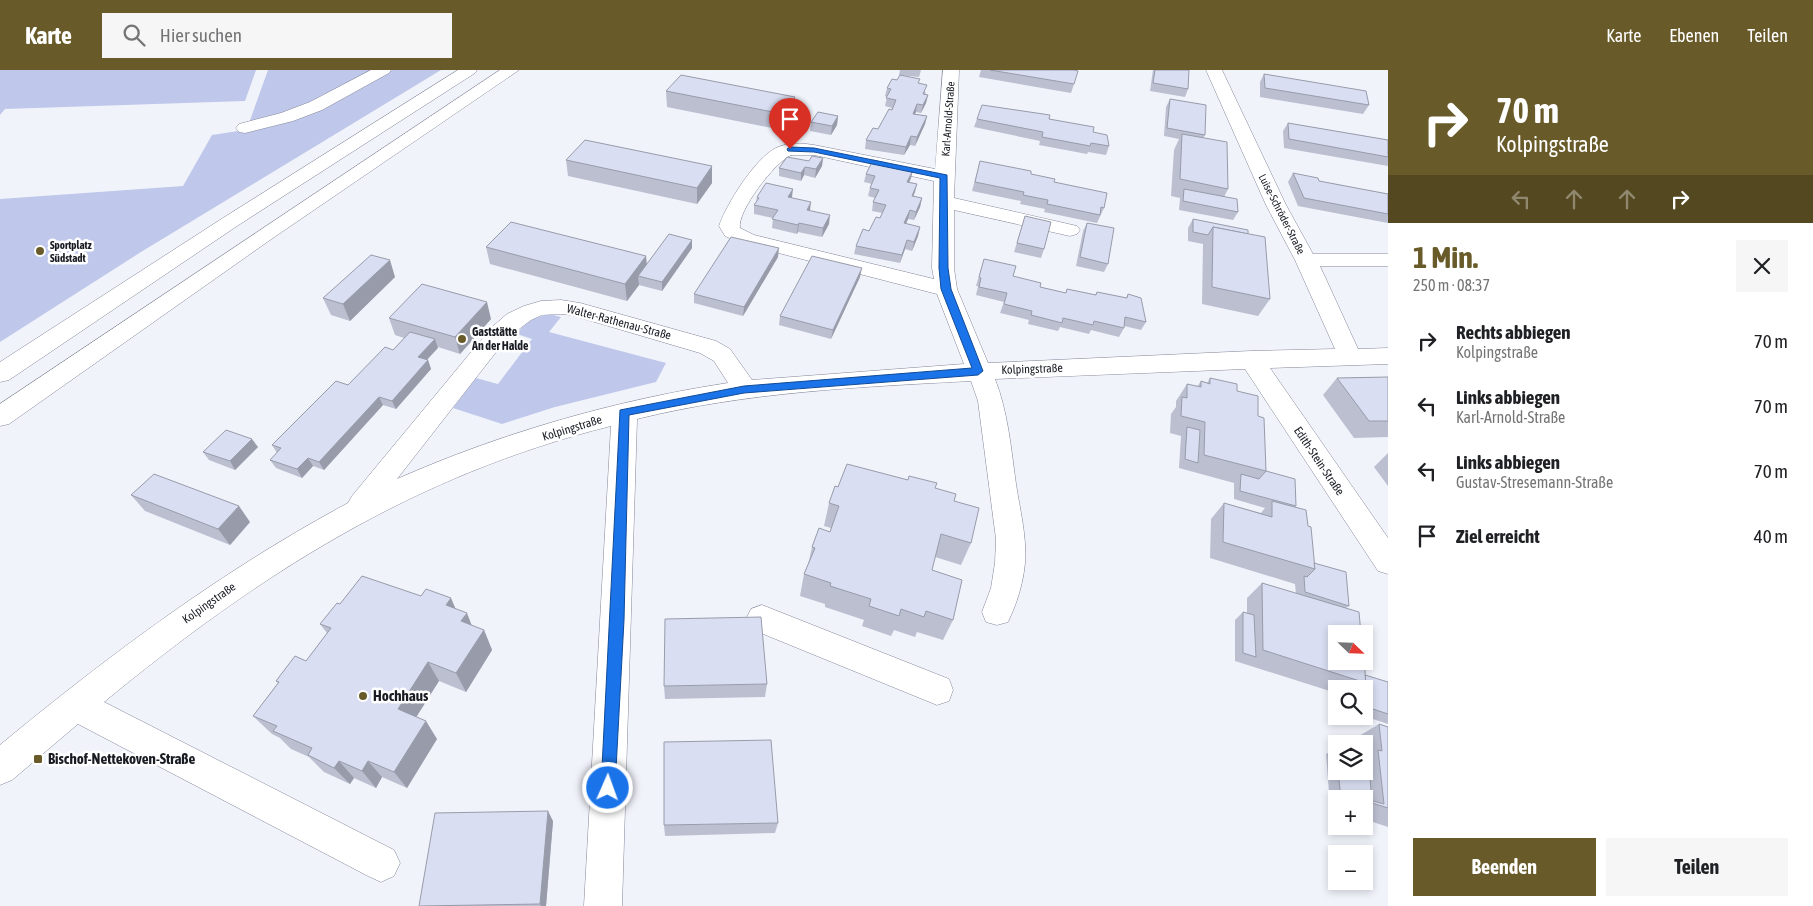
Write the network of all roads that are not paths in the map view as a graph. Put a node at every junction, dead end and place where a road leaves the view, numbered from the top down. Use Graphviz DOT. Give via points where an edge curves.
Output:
graph roads {
  1 [pos="383,70"];
  2 [pos="470,70"];
  3 [pos="511,70"];
  4 [pos="952,70"];
  5 [pos="1214,70"];
  6 [pos="245,128"];
  7 [pos="944,177"];
  8 [pos="944,202"];
  9 [pos="1070,230"];
  10 [pos="1306,260"];
  11 [pos="1388,260"];
  12 [pos="946,289"];
  13 [pos="1388,356"];
  14 [pos="1350,357"];
  15 [pos="1251,359"];
  16 [pos="978,371"];
  17 [pos="0,374"];
  18 [pos="744,389"];
  19 [pos="624,413"];
  20 [pos="0,417"];
  21 [pos="355,513"];
  22 [pos="1388,561"];
  23 [pos="997,612"];
  24 [pos="762,619"];
  25 [pos="937,690"];
  26 [pos="75,705"];
  27 [pos="0,768"];
  28 [pos="381,863"];
  29 [pos="603,906"];
  1 -- 6 [label="main road" via="316,106"];
  2 -- 17 [label="main road" via="239,216"];
  3 -- 20 [label="main road"];
  4 -- 7 [label="main road, Karl-Arnold-Straße"];
  5 -- 10 [label="main road, Luise-Schröder-Straße" via="1276,205"];
  7 -- 8 [label="main road, Karl-Arnold-Straße"];
  7 -- 12 [label="main road" via="814,150 790,149 769,161 728,226 732,232 747,239"];
  8 -- 9 [label="main road"];
  8 -- 12 [label="main road, Karl-Arnold-Straße" via="943,268"];
  10 -- 11 [label="main road"];
  10 -- 14 [label="main road, Luise-Schröder-Straße"];
  12 -- 16 [label="main road, Karl-Arnold-Straße"];
  13 -- 14 [label="main road, Kolpingstraße"];
  14 -- 15 [label="main road, Kolpingstraße"];
  15 -- 16 [label="main road, Kolpingstraße"];
  15 -- 22 [label="main road, Edith-Stein-Straße"];
  16 -- 18 [label="main road, Kolpingstraße"];
  16 -- 23 [label="main road, Karl-Arnold-Straße" via="991,401 1010,538 1006,588"];
  18 -- 19 [label="main road, Kolpingstraße"];
  18 -- 21 [label="main road, Walter-Rathenau-Straße" via="722,355 708,347 572,308 553,306 527,311 499,333"];
  19 -- 21 [label="main road, Kolpingstraße" via="487,455 412,484"];
  19 -- 29 [label="main road"];
  21 -- 26 [label="main road, Kolpingstraße" via="269,563 209,603"];
  24 -- 25 [label="main road"];
  26 -- 27 [label="main road, Kolpingstraße"];
  26 -- 28 [label="main road"];
}
